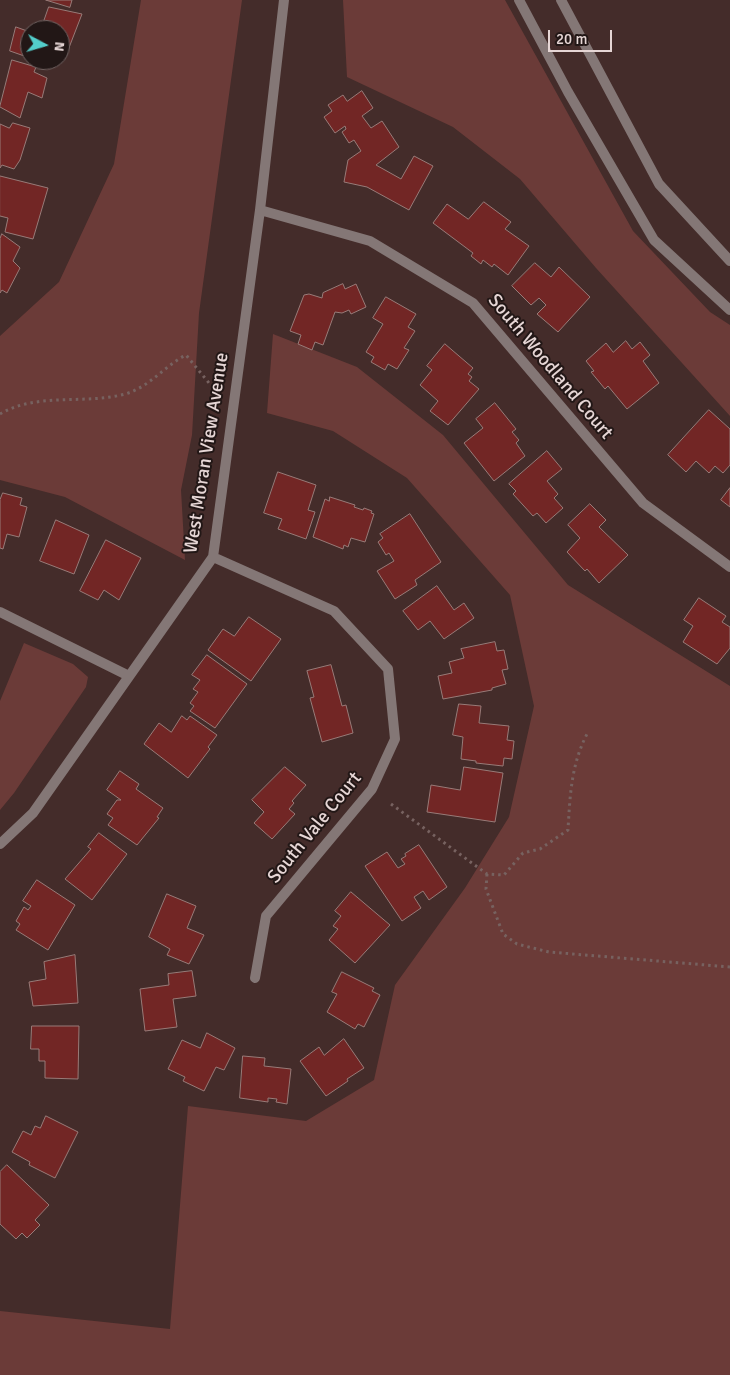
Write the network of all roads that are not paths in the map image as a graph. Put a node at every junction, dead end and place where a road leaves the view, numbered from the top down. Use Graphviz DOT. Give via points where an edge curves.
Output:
graph roads {
  1 [pos="284,0"];
  2 [pos="518,0"];
  3 [pos="561,0"];
  4 [pos="260,210"];
  5 [pos="730,261"];
  6 [pos="730,310"];
  7 [pos="212,557"];
  8 [pos="730,567"];
  9 [pos="0,612"];
  10 [pos="129,676"];
  11 [pos="0,844"];
  12 [pos="255,978"];
  1 -- 4 [label="street, West Moran View Avenue"];
  2 -- 6 [label="street" via="654,240"];
  3 -- 5 [label="street" via="659,184"];
  4 -- 7 [label="street, West Moran View Avenue"];
  4 -- 8 [label="street, South Woodland Court" via="370,241 473,303 643,503"];
  7 -- 10 [label="street, West Moran View Avenue"];
  7 -- 12 [label="street, South Vale Court" via="334,611 388,669 395,739 372,789 266,916"];
  9 -- 10 [label="street"];
  10 -- 11 [label="street, West Moran View Avenue" via="32,813"];
}
